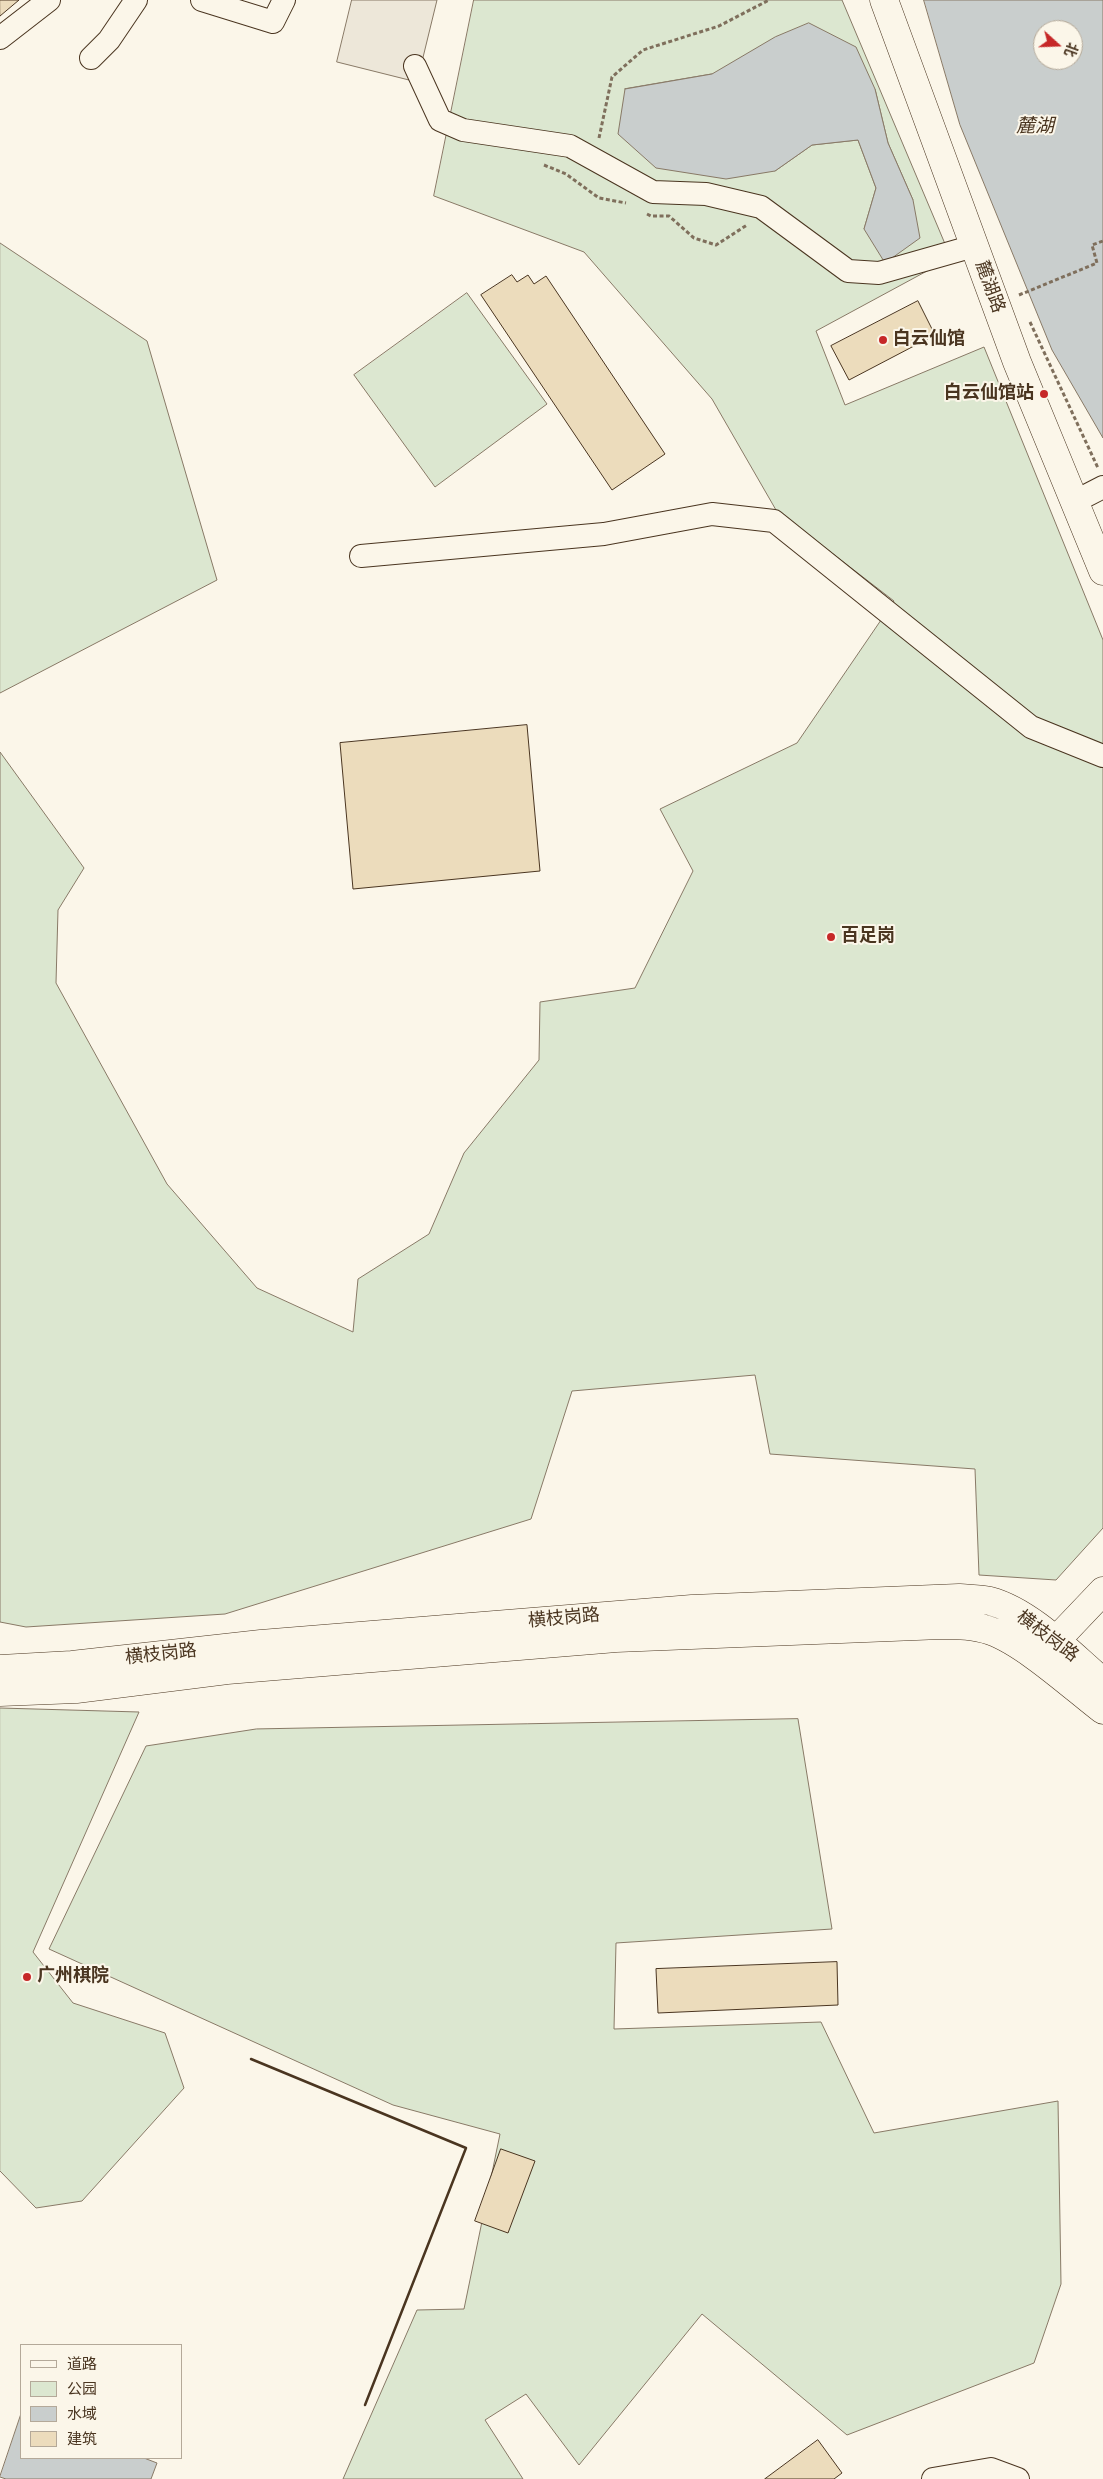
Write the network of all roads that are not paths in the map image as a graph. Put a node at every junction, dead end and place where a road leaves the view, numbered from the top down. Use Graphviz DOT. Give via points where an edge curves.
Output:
graph roads {
  1 [pos="49,0"];
  2 [pos="136,0"];
  3 [pos="202,0"];
  4 [pos="284,0"];
  5 [pos="884,0"];
  6 [pos="0,38"];
  7 [pos="91,58"];
  8 [pos="414,66"];
  9 [pos="974,246"];
  10 [pos="1103,487"];
  11 [pos="1074,502"];
  12 [pos="361,556"];
  13 [pos="1103,571"];
  14 [pos="1103,756"];
  15 [pos="1103,1590"];
  16 [pos="1047,1651"];
  17 [pos="0,1669"];
  18 [pos="1103,1682"];
  19 [pos="0,1692"];
  20 [pos="1103,1710"];
  21 [pos="933,2479"];
  22 [pos="1018,2479"];
  1 -- 6 [label="street"];
  2 -- 7 [label="street" via="109,40"];
  3 -- 4 [label="street" via="273,22"];
  5 -- 9 [label="main road, 麓湖路"];
  8 -- 9 [label="street" via="440,120 463,130 570,146 653,192 706,194 760,207 848,271 879,273"];
  9 -- 11 [label="main road, 麓湖路"];
  10 -- 11 [label="street"];
  11 -- 13 [label="main road, 麓湖路"];
  12 -- 14 [label="street" via="604,534 712,514 774,521 1031,727"];
  15 -- 16 [label="main road"];
  16 -- 17 [label="main road, 横枝岗路" via="1007,1607 989,1601 959,1598 692,1609"];
  16 -- 18 [label="main road, 横枝岗路"];
  16 -- 19 [label="main road, 横枝岗路" via="970,1625 838,1627 450,1650 226,1670 76,1689"];
  16 -- 20 [label="main road, 横枝岗路"];
  21 -- 22 [label="street" via="992,2469"];
}
